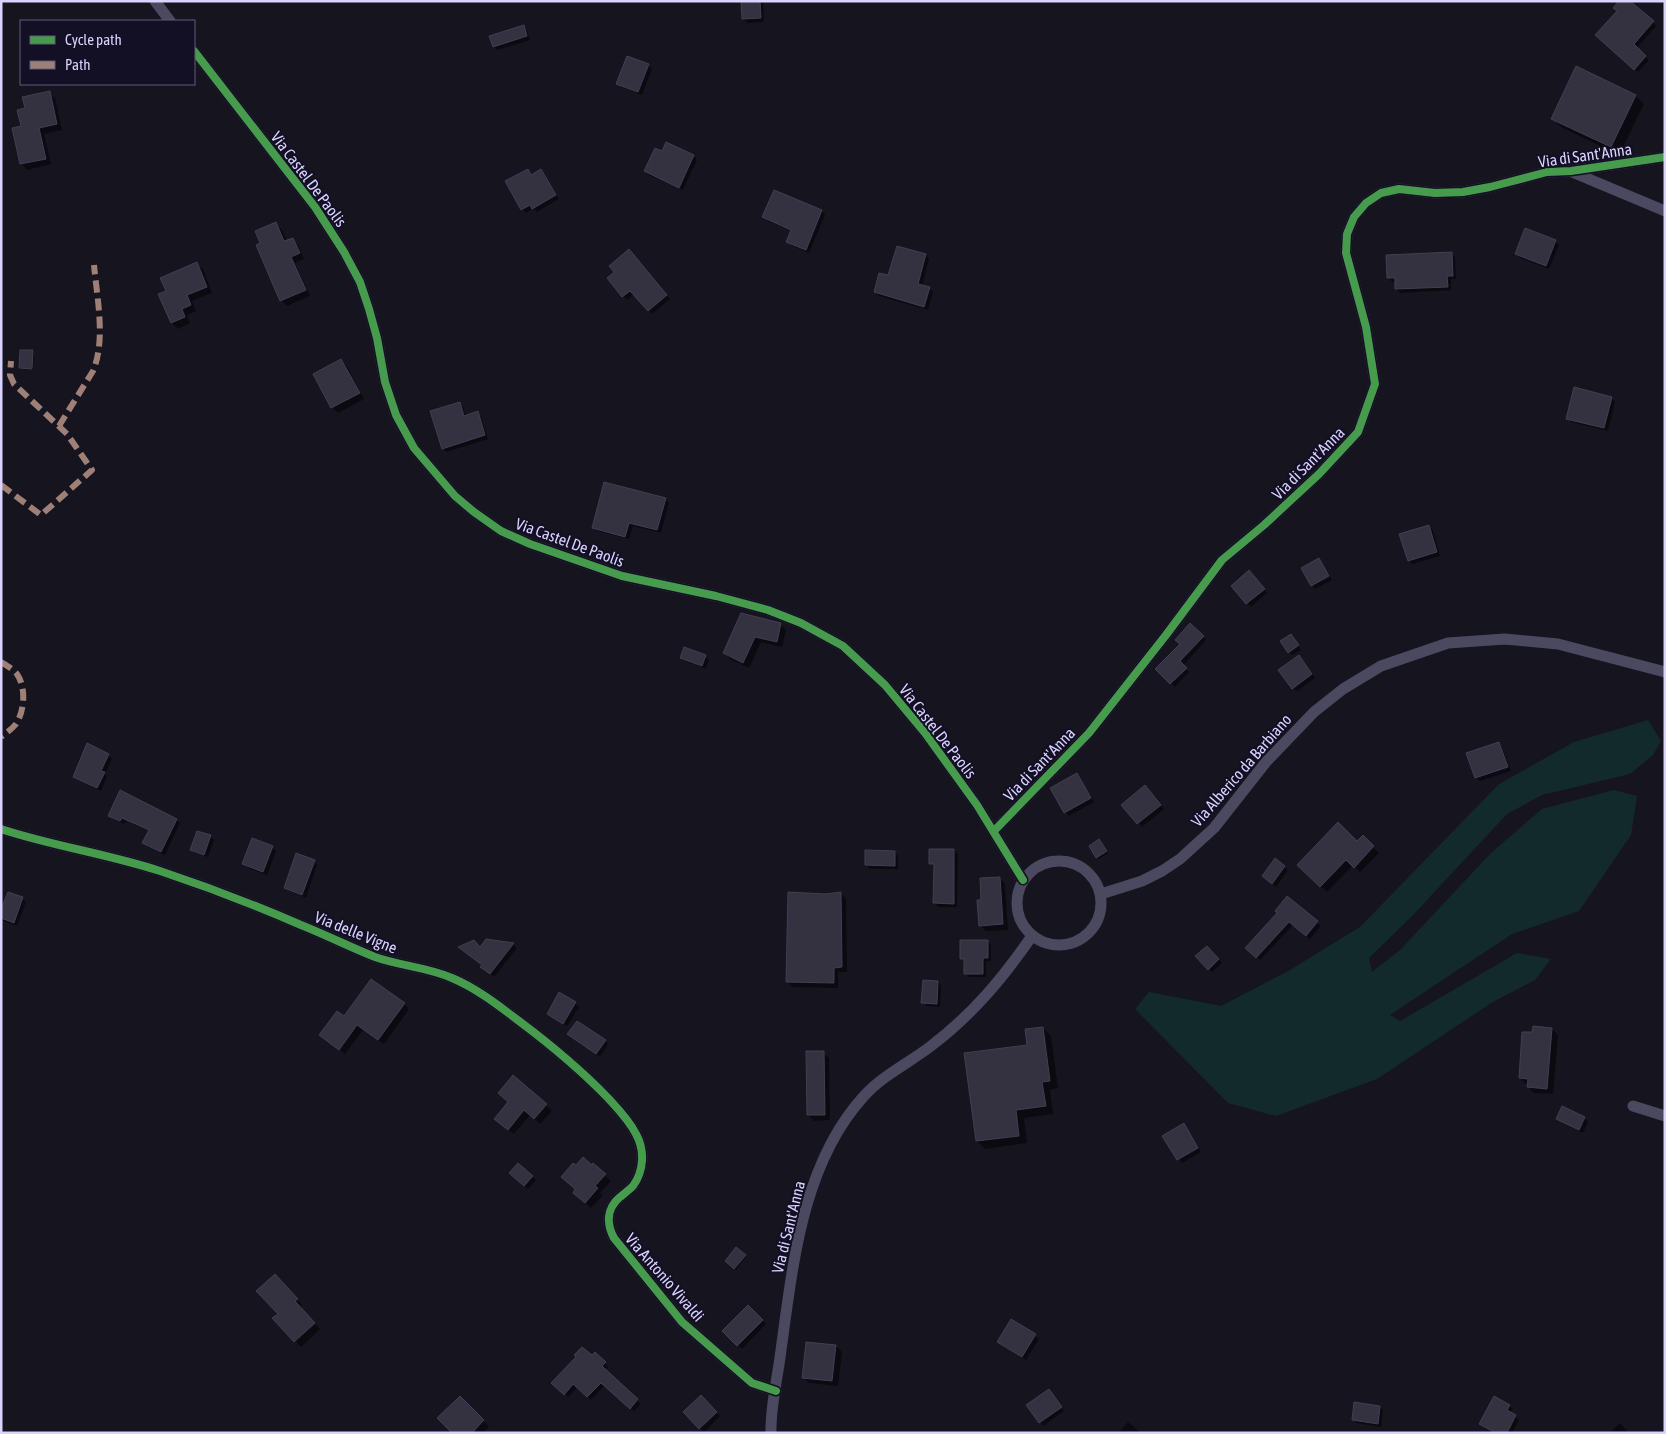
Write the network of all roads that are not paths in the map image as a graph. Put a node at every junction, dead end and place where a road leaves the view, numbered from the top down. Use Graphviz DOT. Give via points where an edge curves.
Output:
graph roads {
  1 [pos="155,1"];
  2 [pos="169,20"];
  3 [pos="195,52"];
  4 [pos="1665,157"];
  5 [pos="1571,171"];
  6 [pos="1665,211"];
  7 [pos="1665,672"];
  8 [pos="1,829"];
  9 [pos="994,831"];
  10 [pos="1023,880"];
  11 [pos="1101,894"];
  12 [pos="1032,936"];
  13 [pos="1633,1106"];
  14 [pos="1665,1116"];
  15 [pos="642,1152"];
  16 [pos="776,1391"];
  17 [pos="770,1433"];
  1 -- 2 [label="street"];
  3 -- 9 [label="street, Via Castel De Paolis" via="315,207 344,252 360,282 369,309 385,382 396,415 414,448 455,496 501,531 530,544 622,576 768,610 801,623 843,646 906,709"];
  4 -- 5 [label="street, Via di Sant'Anna"];
  5 -- 6 [label="street"];
  5 -- 9 [label="street, Via di Sant'Anna" via="1547,172 1463,192 1399,189 1381,193 1366,203 1354,217 1347,234 1346,253 1366,327 1375,384 1358,432 1319,474 1222,560 1089,733"];
  7 -- 11 [label="street, Via Alberico da Barbiano" via="1558,644 1505,639 1448,643 1381,666 1343,689 1314,712 1266,762 1214,828 1180,859 1142,881"];
  8 -- 15 [label="street, Via delle Vigne" via="160,871 220,892 374,956 453,978 503,1009 586,1075 629,1122 638,1136"];
  9 -- 10 [label="street, Via Castel De Paolis"];
  10 -- 11 [label="street" via="1045,863 1059,860 1074,862 1096,880"];
  10 -- 12 [label="street" via="1018,891 1018,916"];
  11 -- 12 [label="street" via="1099,920 1082,939 1056,945"];
  12 -- 16 [label="street, Via di Sant'Anna" via="981,1002 943,1037 865,1094 836,1134 817,1176 805,1214 790,1289"];
  13 -- 14 [label="street"];
  15 -- 16 [label="street, Via Antonio Vivaldi" via="637,1179 614,1202 609,1213 608,1225 614,1238 682,1322 752,1382"];
  16 -- 17 [label="street, Via di Sant'Anna"];
}
